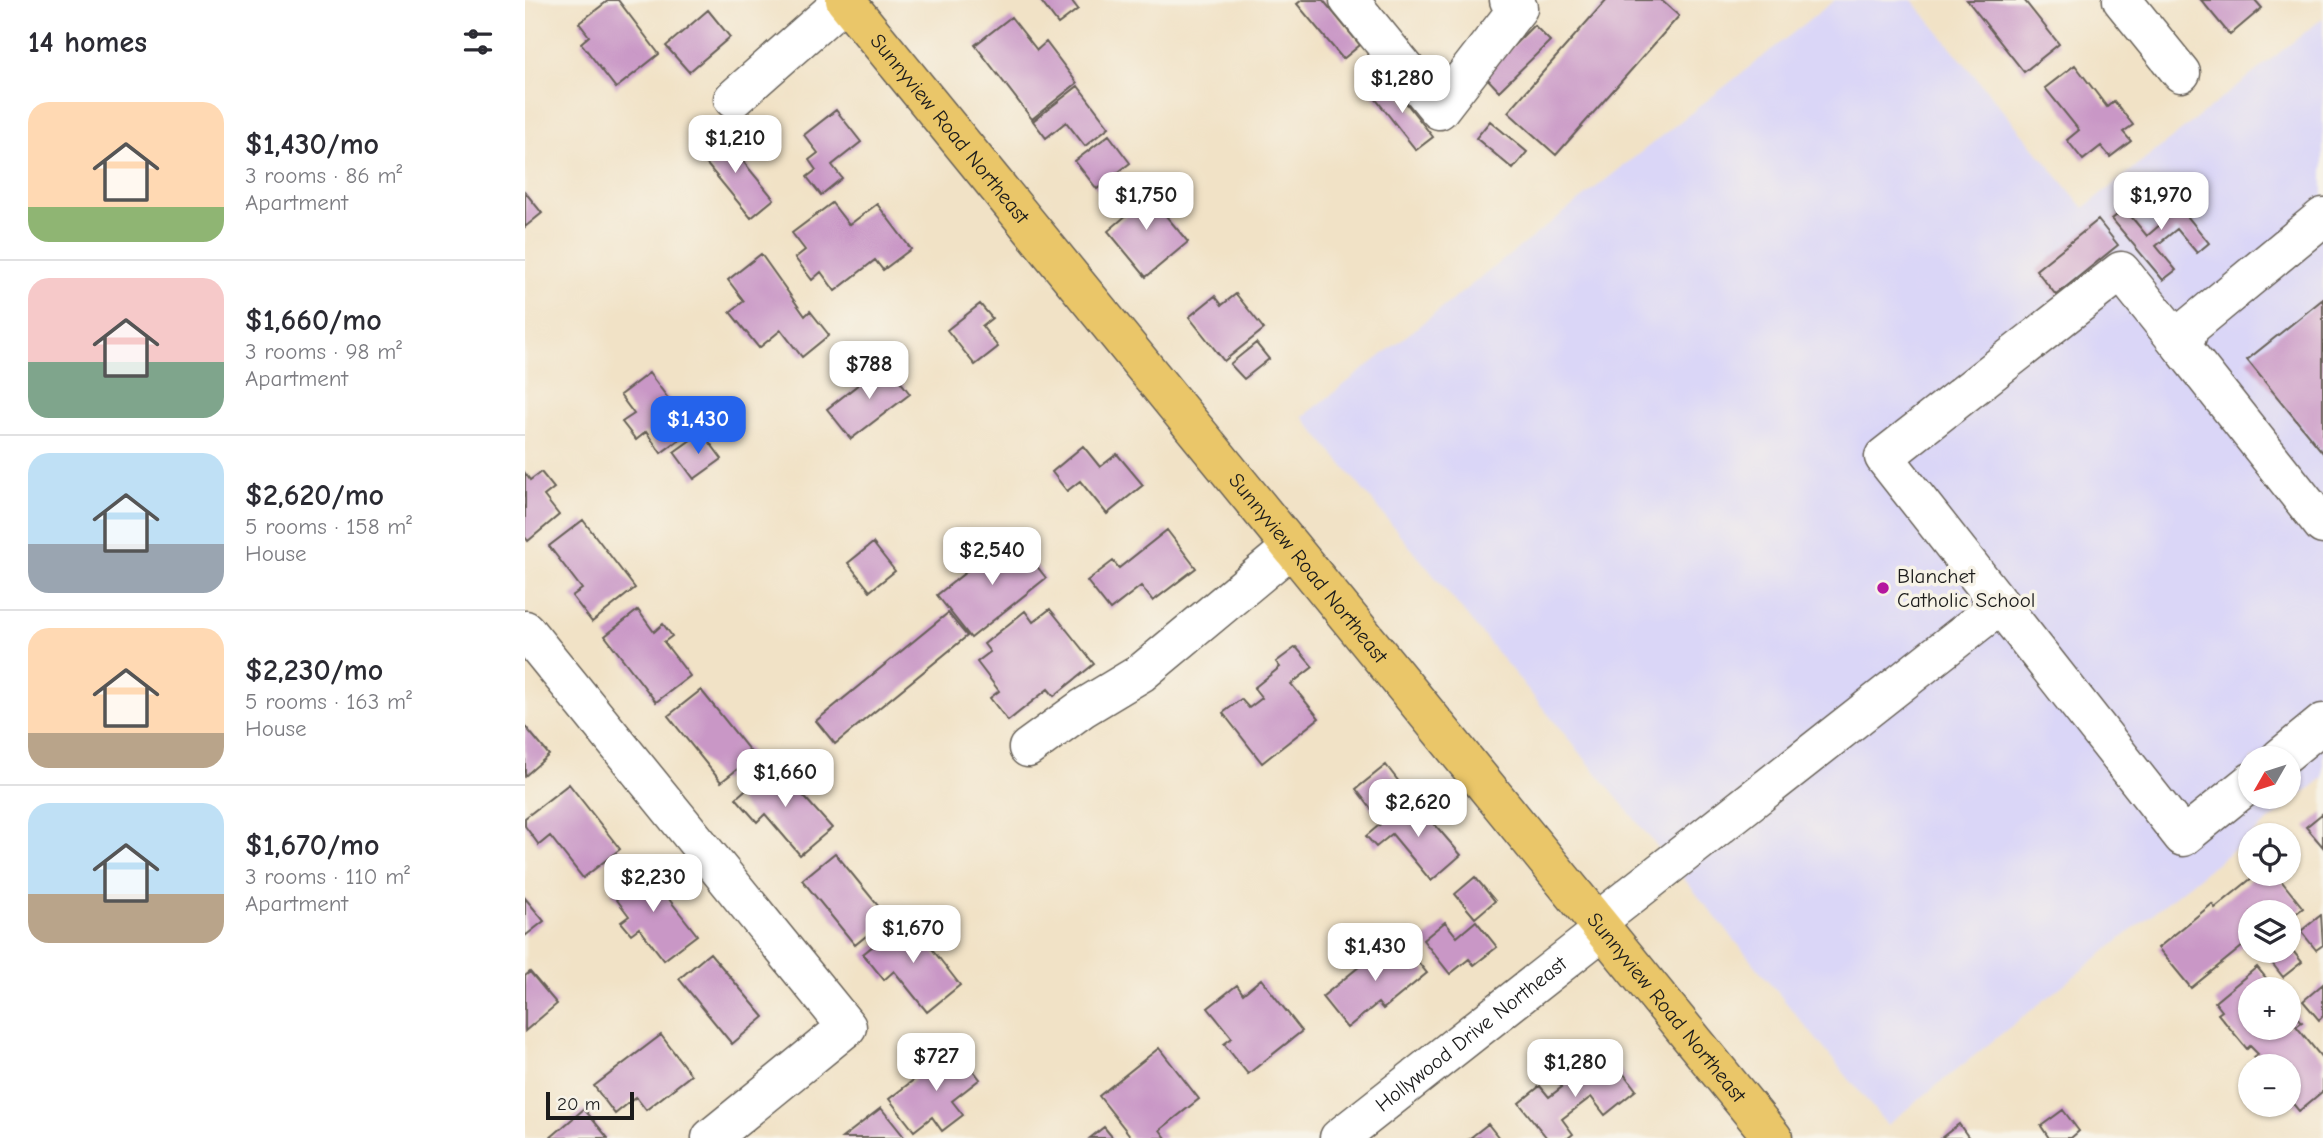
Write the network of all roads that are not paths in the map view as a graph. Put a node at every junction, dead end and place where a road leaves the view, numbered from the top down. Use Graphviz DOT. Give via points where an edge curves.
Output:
graph roads {
  1 [pos="845,0"];
  2 [pos="1349,0"];
  3 [pos="1509,0"];
  4 [pos="2122,0"];
  5 [pos="2181,73"];
  6 [pos="733,99"];
  7 [pos="2323,217"];
  8 [pos="2183,348"];
  9 [pos="2323,524"];
  10 [pos="1291,548"];
  11 [pos="2000,605"];
  12 [pos="525,630"];
  13 [pos="2323,723"];
  14 [pos="2295,746"];
  15 [pos="1028,748"];
  16 [pos="2238,793"];
  17 [pos="1600,926"];
  18 [pos="1342,1137"];
  19 [pos="711,1138"];
  20 [pos="1773,1138"];
  1 -- 6 [label="street"];
  1 -- 10 [label="main road, Sunnyview Road Northeast"];
  2 -- 3 [label="street" via="1439,110 1518,8"];
  4 -- 5 [label="street"];
  7 -- 8 [label="street" via="2190,327"];
  8 -- 9 [label="street"];
  8 -- 11 [label="street" via="2121,271 1884,457"];
  10 -- 15 [label="street" via="1141,673"];
  10 -- 17 [label="main road, Sunnyview Road Northeast"];
  11 -- 16 [label="street" via="2183,837"];
  11 -- 17 [label="street, Hollywood Drive Northeast"];
  12 -- 19 [label="street" via="847,1027"];
  13 -- 14 [label="street"];
  17 -- 18 [label="street, Hollywood Drive Northeast"];
  17 -- 20 [label="main road, Sunnyview Road Northeast"];
}
